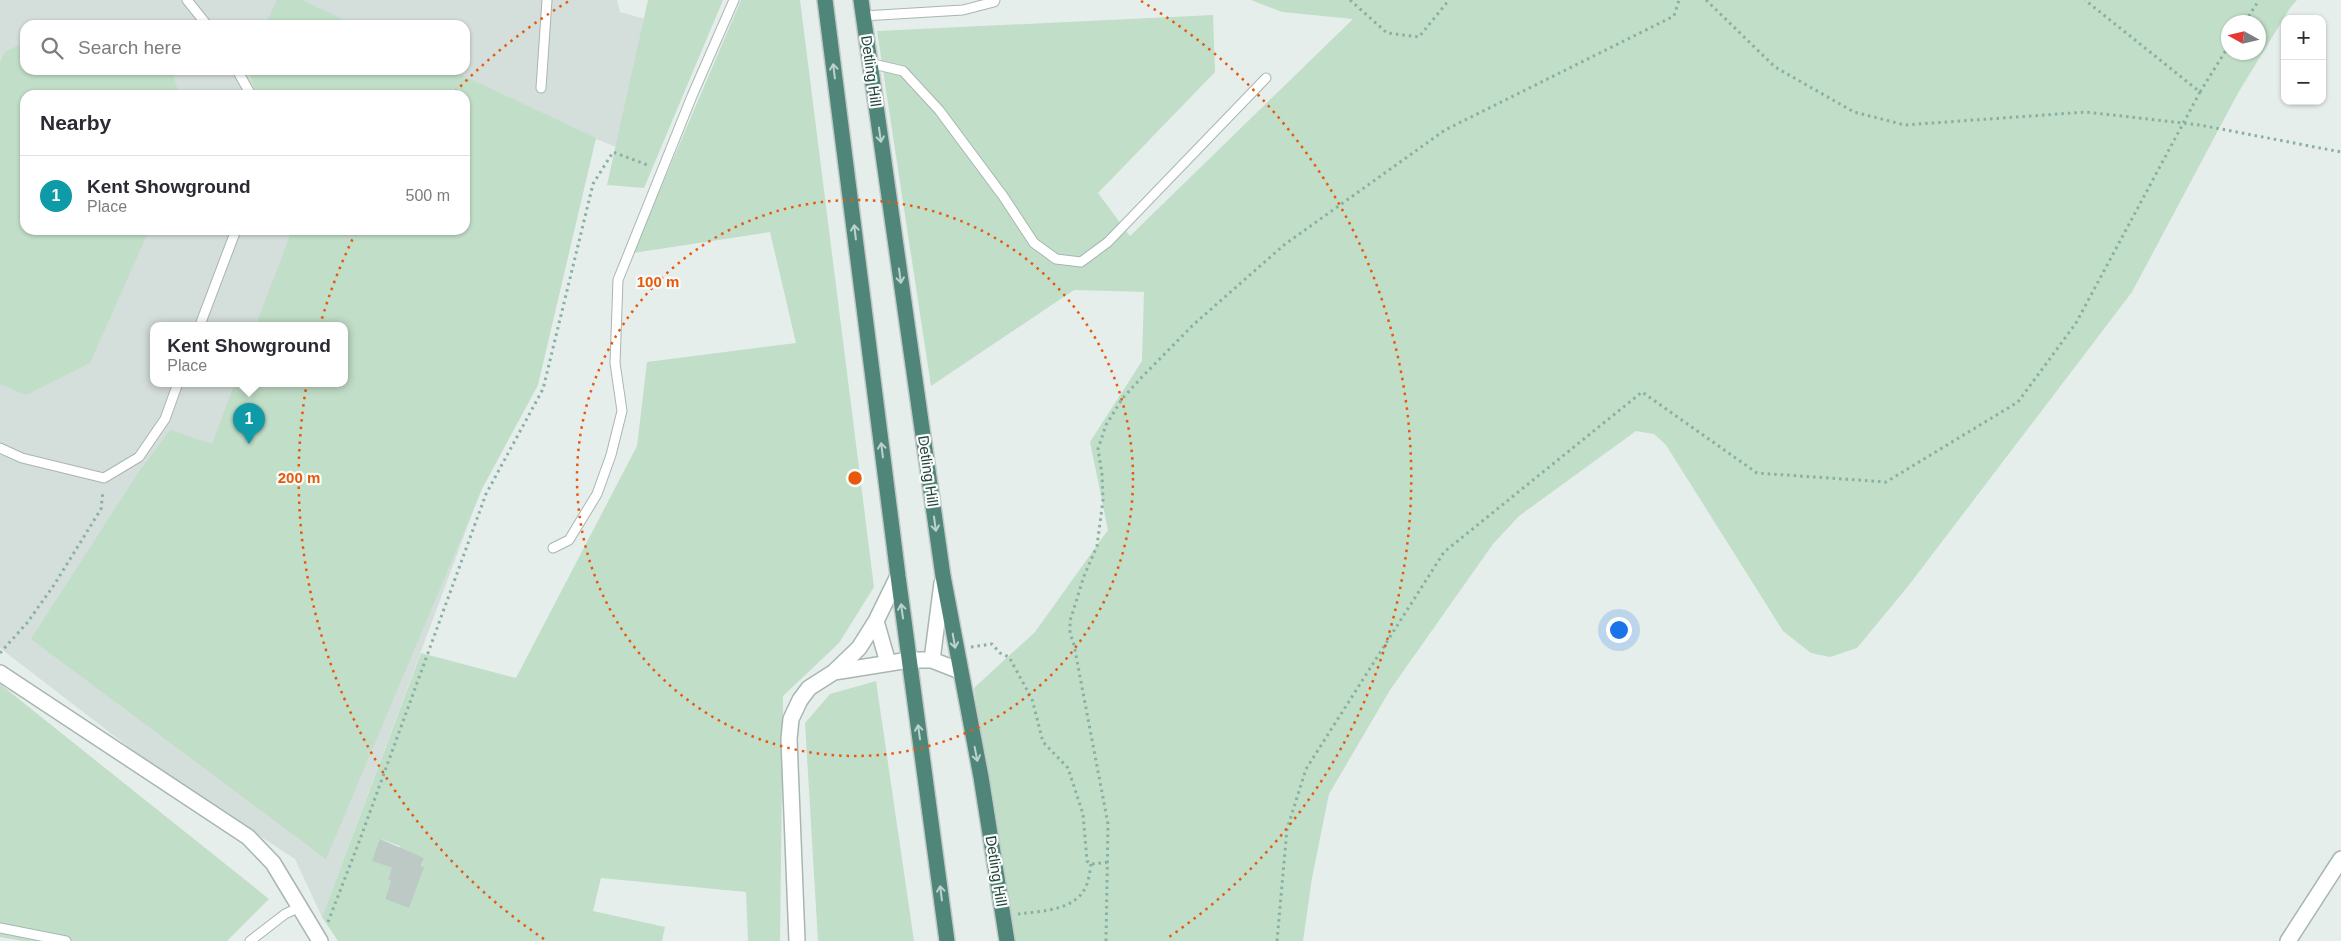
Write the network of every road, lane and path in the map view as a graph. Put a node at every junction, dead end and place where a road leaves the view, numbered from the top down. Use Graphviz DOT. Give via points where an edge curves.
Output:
graph roads {
  1 [pos="187,0"];
  2 [pos="548,0"];
  3 [pos="734,0"];
  4 [pos="825,0"];
  5 [pos="861,0"];
  6 [pos="995,0"];
  7 [pos="1350,0"];
  8 [pos="1449,0"];
  9 [pos="1679,0"];
  10 [pos="1706,0"];
  11 [pos="2085,0"];
  12 [pos="2259,0"];
  13 [pos="2249,15"];
  14 [pos="863,16"];
  15 [pos="203,20"];
  16 [pos="2221,58"];
  17 [pos="870,63"];
  18 [pos="240,75"];
  19 [pos="1266,78"];
  20 [pos="541,88"];
  21 [pos="248,90"];
  22 [pos="2200,92"];
  23 [pos="2183,123"];
  24 [pos="2341,152"];
  25 [pos="661,170"];
  26 [pos="234,235"];
  27 [pos="201,322"];
  28 [pos="176,387"];
  29 [pos="0,448"];
  30 [pos="104,478"];
  31 [pos="552,548"];
  32 [pos="898,576"];
  33 [pos="943,576"];
  34 [pos="876,621"];
  35 [pos="956,648"];
  36 [pos="0,653"];
  37 [pos="909,660"];
  38 [pos="932,660"];
  39 [pos="888,663"];
  40 [pos="960,671"];
  41 [pos="834,672"];
  42 [pos="0,673"];
  43 [pos="2341,859"];
  44 [pos="1109,862"];
  45 [pos="1091,864"];
  46 [pos="300,907"];
  47 [pos="1003,916"];
  48 [pos="0,928"];
  49 [pos="66,941"];
  50 [pos="250,941"];
  51 [pos="320,941"];
  52 [pos="797,941"];
  53 [pos="947,941"];
  54 [pos="1007,941"];
  55 [pos="1106,941"];
  56 [pos="1277,941"];
  57 [pos="2288,941"];
  1 -- 15 [label="lane"];
  2 -- 20 [label="lane"];
  3 -- 25 [label="lane"];
  32 -- 4 [label="highway, one-way"];
  5 -- 14 [label="highway, Detling Hill"];
  6 -- 14 [label="lane" via="963,10"];
  7 -- 8 [label="path" via="1387,33 1419,37"];
  9 -- 44 [label="path" via="1674,16 1445,130 1292,239 1192,325 1122,399 1106,425 1098,449 1103,500 1097,546 1070,621 1108,824"];
  10 -- 23 [label="path" via="1775,68 1854,112 1905,124 2086,112"];
  11 -- 22 [label="path"];
  12 -- 13 [label="path"];
  14 -- 17 [label="highway, Detling Hill"];
  16 -- 22 [label="path"];
  17 -- 19 [label="lane" via="903,71 939,110 1034,243 1056,259 1081,262 1108,242"];
  17 -- 33 [label="highway, Detling Hill, one-way"];
  18 -- 21 [label="lane"];
  22 -- 23 [label="path"];
  23 -- 24 [label="path"];
  23 -- 56 [label="path" via="2076,323 2018,402 1886,482 1757,473 1642,392 1444,552 1306,769 1287,828"];
  25 -- 31 [label="lane" via="618,280 615,363 622,411 611,455 597,494 569,540"];
  25 -- 51 [label="path" via="613,152 593,184 543,389 486,494"];
  26 -- 27 [label="lane"];
  28 -- 30 [label="lane" via="164,419 140,457"];
  29 -- 30 [label="lane" via="22,458"];
  30 -- 36 [label="path" via="101,509 27,623"];
  32 -- 34 [label="street"];
  37 -- 32 [label="highway, one-way"];
  33 -- 35 [label="highway, Detling Hill, one-way"];
  33 -- 38 [label="street"];
  34 -- 39 [label="street"];
  34 -- 41 [label="street" via="859,648"];
  35 -- 40 [label="highway, Detling Hill"];
  35 -- 45 [label="path" via="992,644 1008,657 1032,699 1043,742 1068,768 1083,814 1087,861"];
  37 -- 38 [label="street"];
  37 -- 39 [label="street"];
  53 -- 37 [label="highway, one-way"];
  38 -- 40 [label="street"];
  39 -- 41 [label="street"];
  40 -- 47 [label="highway, Detling Hill, one-way"];
  41 -- 52 [label="street" via="809,688 791,719 789,739"];
  42 -- 46 [label="street" via="248,837 273,863"];
  43 -- 57 [label="street"];
  44 -- 45 [label="path"];
  44 -- 55 [label="path"];
  45 -- 47 [label="path" via="1087,885 1076,899 1054,910"];
  46 -- 50 [label="lane" via="285,914"];
  46 -- 51 [label="street"];
  47 -- 54 [label="highway, Detling Hill"];
  48 -- 49 [label="lane"];
}
